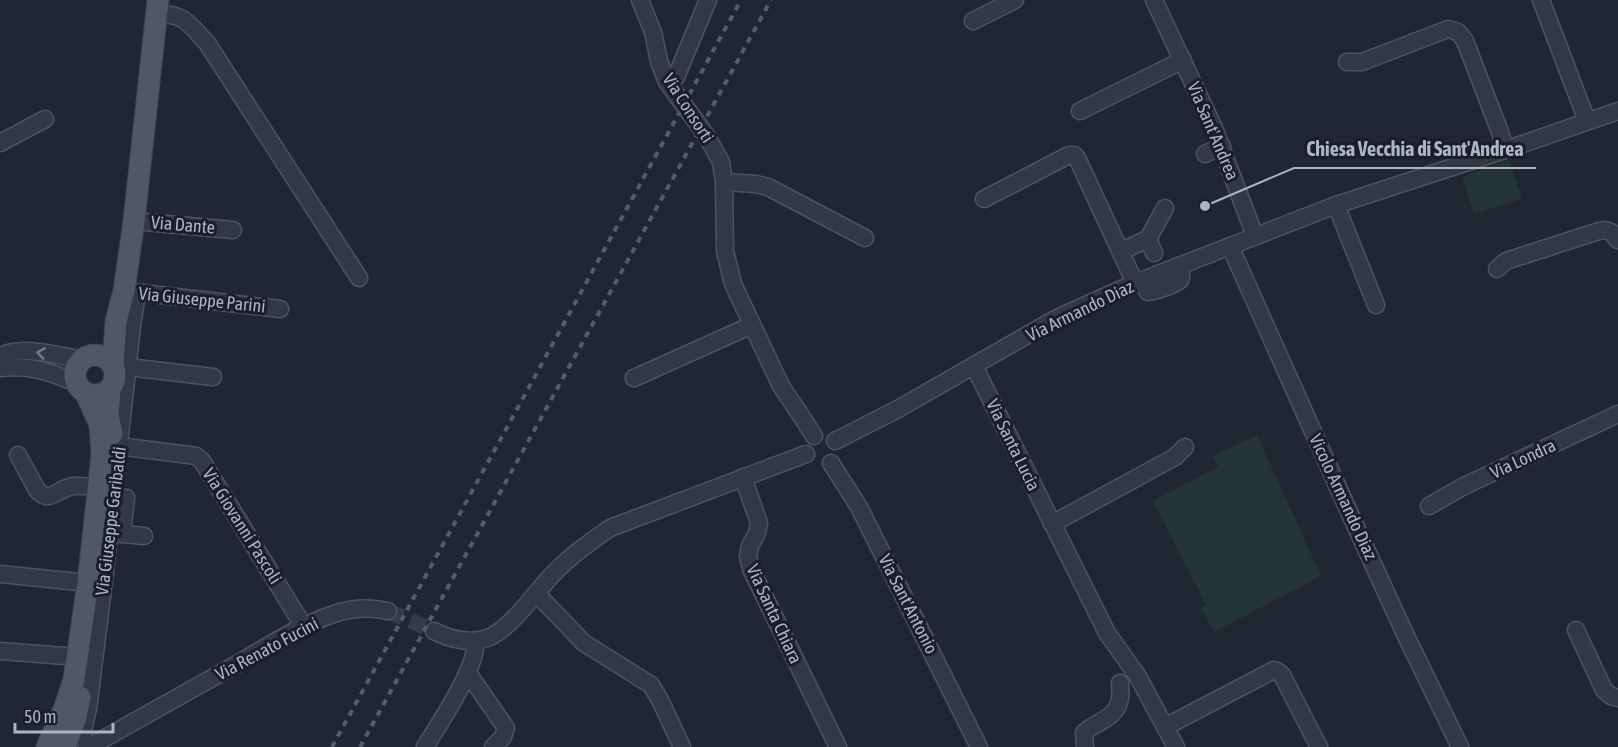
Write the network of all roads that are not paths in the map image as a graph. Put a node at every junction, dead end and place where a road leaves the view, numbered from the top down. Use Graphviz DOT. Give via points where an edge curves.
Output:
graph roads {
  1 [pos="640,0"];
  2 [pos="708,0"];
  3 [pos="1015,0"];
  4 [pos="1154,0"];
  5 [pos="1541,0"];
  6 [pos="158,7"];
  7 [pos="973,21"];
  8 [pos="1183,60"];
  9 [pos="1347,62"];
  10 [pos="676,77"];
  11 [pos="1080,111"];
  12 [pos="1618,111"];
  13 [pos="45,119"];
  14 [pos="1587,121"];
  15 [pos="0,143"];
  16 [pos="1222,146"];
  17 [pos="1505,150"];
  18 [pos="1205,154"];
  19 [pos="724,182"];
  20 [pos="984,199"];
  21 [pos="1336,205"];
  22 [pos="1165,208"];
  23 [pos="134,221"];
  24 [pos="233,230"];
  25 [pos="1255,236"];
  26 [pos="865,238"];
  27 [pos="1618,240"];
  28 [pos="1230,246"];
  29 [pos="1126,249"];
  30 [pos="1497,269"];
  31 [pos="359,278"];
  32 [pos="1138,282"];
  33 [pos="130,292"];
  34 [pos="1376,305"];
  35 [pos="280,309"];
  36 [pos="752,325"];
  37 [pos="115,326"];
  38 [pos="0,356"];
  39 [pos="85,358"];
  40 [pos="974,366"];
  41 [pos="119,367"];
  42 [pos="0,368"];
  43 [pos="213,377"];
  44 [pos="634,378"];
  45 [pos="81,389"];
  46 [pos="110,390"];
  47 [pos="1618,414"];
  48 [pos="814,436"];
  49 [pos="835,441"];
  50 [pos="119,444"];
  51 [pos="1185,447"];
  52 [pos="806,454"];
  53 [pos="18,455"];
  54 [pos="831,463"];
  55 [pos="743,477"];
  56 [pos="106,494"];
  57 [pos="1429,506"];
  58 [pos="1052,524"];
  59 [pos="112,533"];
  60 [pos="144,536"];
  61 [pos="0,574"];
  62 [pos="88,583"];
  63 [pos="536,593"];
  64 [pos="388,611"];
  65 [pos="304,627"];
  66 [pos="1576,630"];
  67 [pos="434,631"];
  68 [pos="475,641"];
  69 [pos="0,651"];
  70 [pos="78,657"];
  71 [pos="468,673"];
  72 [pos="87,678"];
  73 [pos="1120,683"];
  74 [pos="1618,698"];
  75 [pos="70,712"];
  76 [pos="1166,727"];
  77 [pos="47,747"];
  78 [pos="65,747"];
  79 [pos="89,747"];
  80 [pos="425,747"];
  81 [pos="493,747"];
  82 [pos="682,747"];
  83 [pos="838,747"];
  84 [pos="979,747"];
  85 [pos="1085,747"];
  86 [pos="1176,747"];
  87 [pos="1319,747"];
  88 [pos="1460,747"];
  1 -- 19 [label="street, Via Consorti" via="667,82 718,156"];
  2 -- 10 [label="street"];
  3 -- 7 [label="street"];
  4 -- 8 [label="street, Via Sant'Andrea"];
  5 -- 14 [label="street"];
  6 -- 23 [label="main road, Via Giuseppe Garibaldi"];
  6 -- 31 [label="street, Via Giuseppe Garibaldi" via="187,21 207,43"];
  8 -- 11 [label="street, Via Sant'Andrea"];
  8 -- 16 [label="street, Via Sant'Andrea"];
  9 -- 17 [label="street" via="1362,62 1448,29 1458,32 1466,41"];
  12 -- 14 [label="street, Via Armando Diaz"];
  13 -- 15 [label="street"];
  14 -- 17 [label="street, Via Armando Diaz"];
  16 -- 18 [label="street"];
  16 -- 25 [label="street, Via Sant'Andrea"];
  17 -- 21 [label="street, Via Armando Diaz"];
  19 -- 26 [label="street" via="768,187"];
  19 -- 36 [label="street, Via Consorti" via="727,265"];
  20 -- 32 [label="street" via="1074,155"];
  21 -- 25 [label="street, Via Armando Diaz"];
  21 -- 34 [label="street"];
  22 -- 29 [label="street" via="1151,246"];
  23 -- 24 [label="street, Via Dante"];
  23 -- 33 [label="main road, Via Giuseppe Garibaldi"];
  25 -- 28 [label="street, Via Armando Diaz"];
  27 -- 30 [label="street" via="1611,232 1599,231 1506,261"];
  28 -- 32 [label="street, Via Armando Diaz"];
  28 -- 88 [label="street, Vicolo Armando Diaz"];
  32 -- 40 [label="street, Via Armando Diaz" via="1057,318"];
  33 -- 35 [label="street, Via Giuseppe Parini"];
  33 -- 37 [label="main road, Via Giuseppe Garibaldi"];
  33 -- 41 [label="street, Via Giuseppe Garibaldi"];
  36 -- 44 [label="street"];
  36 -- 48 [label="street, Via Consorti" via="781,386"];
  37 -- 39 [label="main road, Via Giuseppe Garibaldi" via="99,348"];
  37 -- 41 [label="main road, Via Giuseppe Garibaldi"];
  39 -- 38 [label="street, one-way" via="30,352"];
  39 -- 41 [label="main road" via="98,355"];
  39 -- 45 [label="main road, Via Giuseppe Garibaldi" via="76,366 74,375"];
  40 -- 49 [label="street, Via Armando Diaz"];
  40 -- 58 [label="street, Via Santa Lucia"];
  41 -- 43 [label="street"];
  41 -- 46 [label="main road, Via Giuseppe Garibaldi"];
  41 -- 50 [label="street, Via Giuseppe Garibaldi"];
  42 -- 45 [label="street" via="34,368 53,373"];
  45 -- 46 [label="main road" via="94,396"];
  45 -- 56 [label="main road, Via Giuseppe Garibaldi" via="100,425"];
  46 -- 50 [label="main road, Via Giuseppe Garibaldi" via="108,414"];
  47 -- 57 [label="street, Via Londra"];
  48 -- 49 [label="street" via="826,435"];
  48 -- 52 [label="street"];
  49 -- 54 [label="street" via="838,450"];
  50 -- 56 [label="main road, Via Giuseppe Garibaldi"];
  50 -- 65 [label="street, Via Giovanni Pascoli" via="195,456 202,461"];
  51 -- 58 [label="street" via="1175,457"];
  52 -- 54 [label="street" via="816,465"];
  52 -- 55 [label="street"];
  53 -- 56 [label="street" via="41,495 74,486"];
  54 -- 84 [label="street, Via Sant'Antonio" via="859,507"];
  55 -- 63 [label="street" via="610,528 586,544"];
  55 -- 83 [label="street, Via Santa Chiara" via="759,523 748,556 751,569"];
  56 -- 59 [label="main road, Via Giuseppe Garibaldi"];
  56 -- 62 [label="main road, Via Giuseppe Garibaldi"];
  58 -- 76 [label="street, Via Santa Lucia" via="1107,633"];
  59 -- 60 [label="street"];
  59 -- 72 [label="main road, Via Giuseppe Garibaldi" via="96,602"];
  61 -- 62 [label="street"];
  62 -- 70 [label="main road, Via Giuseppe Garibaldi"];
  63 -- 68 [label="street" via="499,631"];
  63 -- 82 [label="street" via="584,643 651,685"];
  64 -- 65 [label="street, Via Renato Fucini" via="351,609"];
  65 -- 79 [label="street, Via Renato Fucini"];
  66 -- 74 [label="street" via="1604,690"];
  67 -- 68 [label="street"];
  68 -- 71 [label="street" via="476,651"];
  69 -- 70 [label="street"];
  70 -- 75 [label="main road, Via Giuseppe Garibaldi"];
  71 -- 80 [label="street"];
  71 -- 81 [label="street" via="506,728"];
  72 -- 75 [label="main road, Via Giuseppe Garibaldi"];
  72 -- 79 [label="street, Via Giuseppe Garibaldi" via="88,709 82,734"];
  73 -- 85 [label="street" via="1119,704 1110,717 1084,733"];
  75 -- 77 [label="main road"];
  75 -- 78 [label="main road"];
  76 -- 86 [label="street, Via Santa Lucia"];
  76 -- 87 [label="street" via="1274,670 1282,675"];
}
